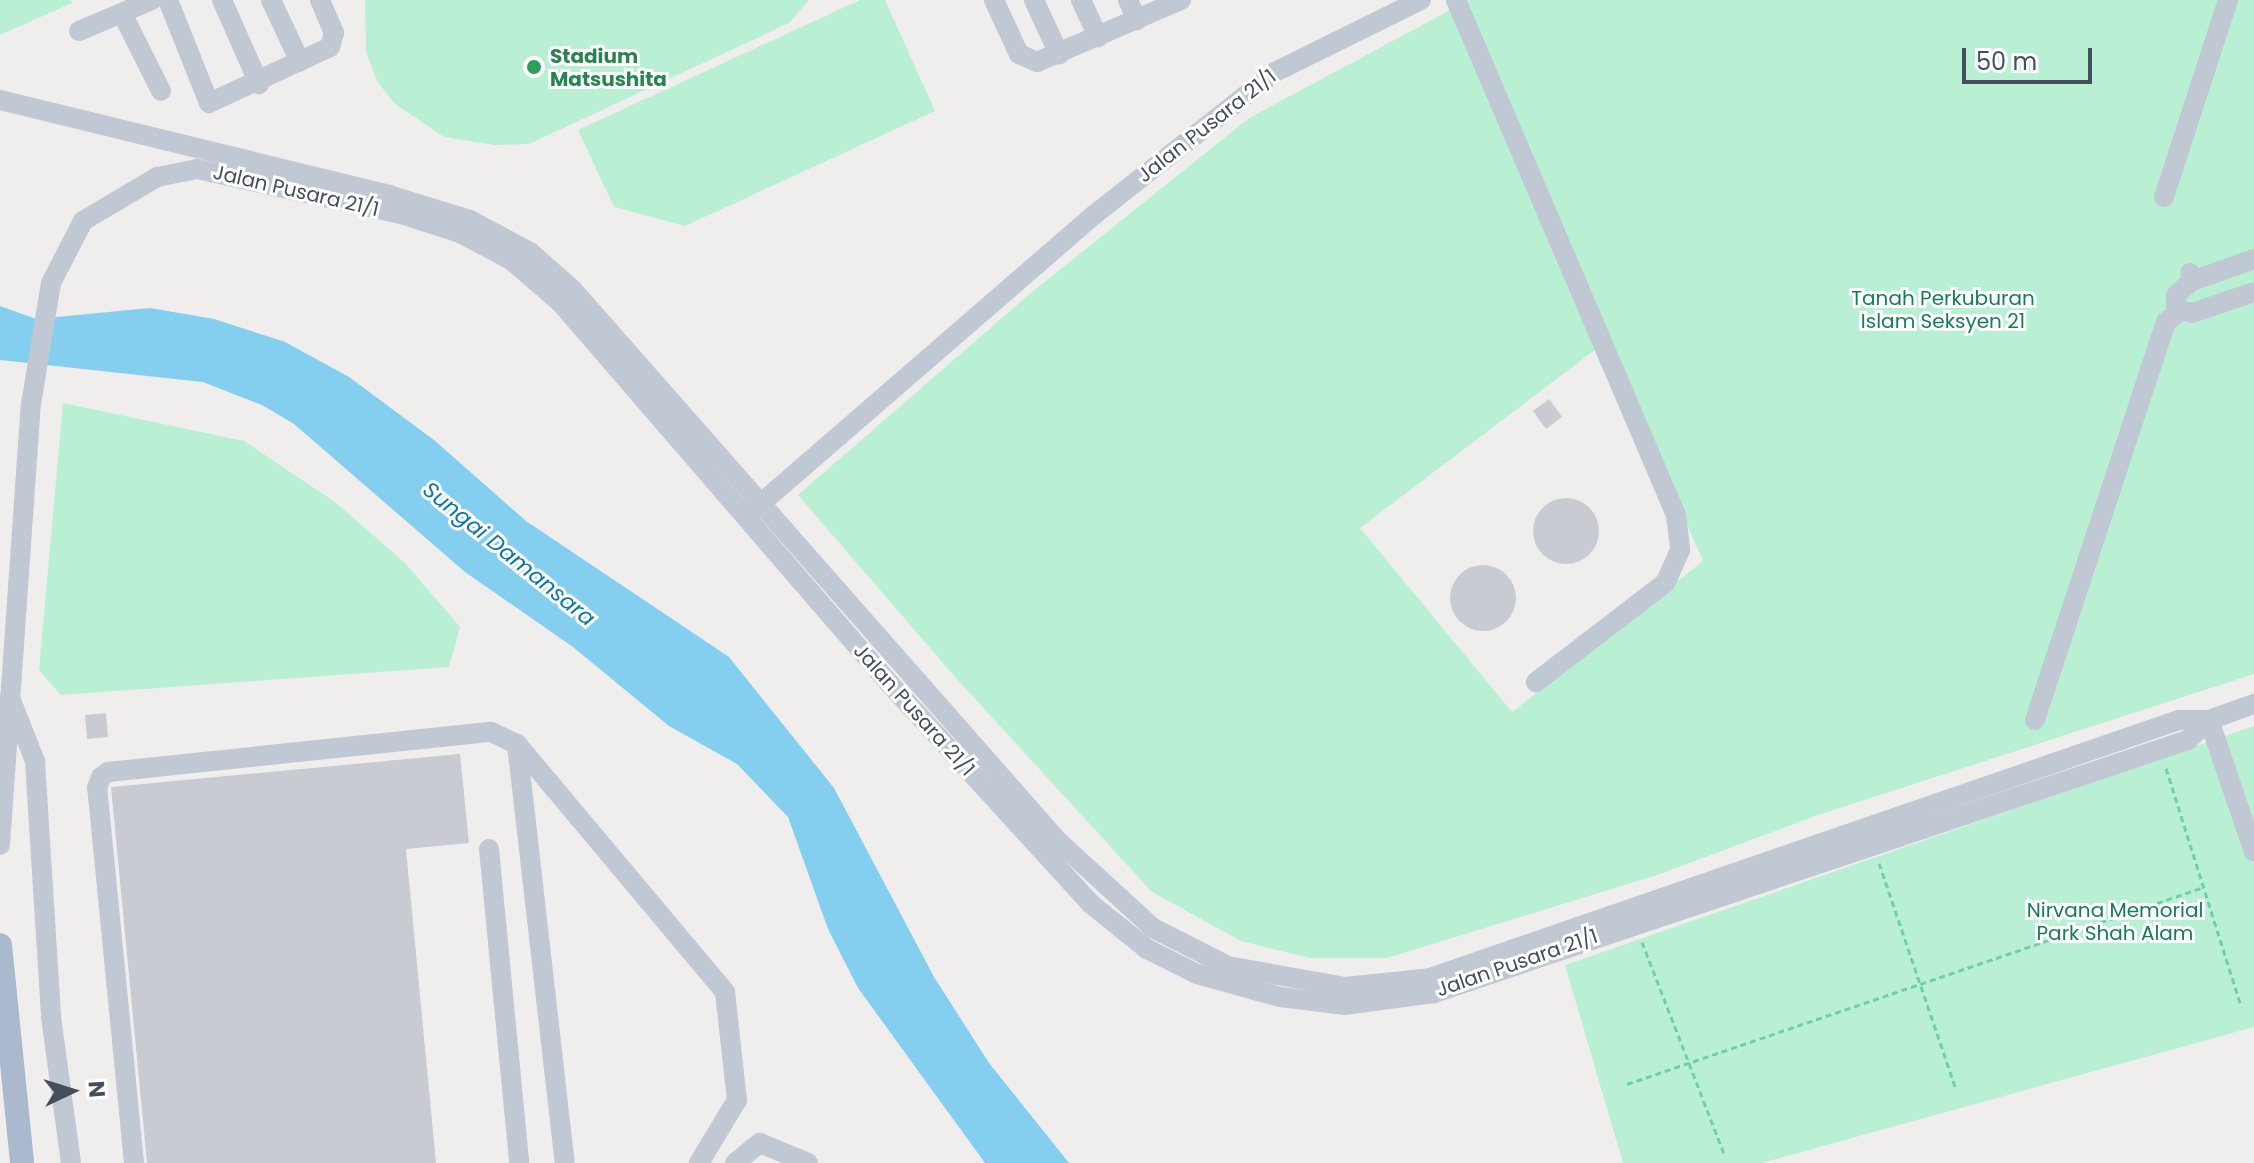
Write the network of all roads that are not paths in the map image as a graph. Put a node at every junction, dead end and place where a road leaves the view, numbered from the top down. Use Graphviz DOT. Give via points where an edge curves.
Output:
graph roads {
  1 [pos="152,0"];
  2 [pos="168,0"];
  3 [pos="222,0"];
  4 [pos="271,0"];
  5 [pos="320,0"];
  6 [pos="994,0"];
  7 [pos="1034,0"];
  8 [pos="1081,0"];
  9 [pos="1128,0"];
  10 [pos="1180,0"];
  11 [pos="1421,0"];
  12 [pos="1456,0"];
  13 [pos="2228,0"];
  14 [pos="122,13"];
  15 [pos="1137,20"];
  16 [pos="79,31"];
  17 [pos="1098,37"];
  18 [pos="1059,54"];
  19 [pos="300,62"];
  20 [pos="259,84"];
  21 [pos="161,91"];
  22 [pos="0,100"];
  23 [pos="2164,197"];
  24 [pos="2254,259"];
  25 [pos="2254,292"];
  26 [pos="2180,311"];
  27 [pos="753,510"];
  28 [pos="1536,682"];
  29 [pos="10,698"];
  30 [pos="2254,704"];
  31 [pos="2035,720"];
  32 [pos="2209,720"];
  33 [pos="517,744"];
  34 [pos="0,845"];
  35 [pos="489,849"];
  36 [pos="2254,852"];
  37 [pos="0,945"];
  38 [pos="22,1163"];
  39 [pos="71,1163"];
  40 [pos="134,1163"];
  41 [pos="519,1163"];
  42 [pos="565,1163"];
  43 [pos="699,1163"];
  44 [pos="735,1163"];
  45 [pos="808,1163"];
  1 -- 14 [label="street"];
  2 -- 20 [label="street" via="209,103"];
  3 -- 20 [label="street"];
  4 -- 19 [label="street"];
  5 -- 19 [label="street" via="334,33 330,47"];
  6 -- 18 [label="street" via="1019,54 1037,62"];
  7 -- 18 [label="street"];
  8 -- 17 [label="street"];
  9 -- 15 [label="street"];
  10 -- 15 [label="street"];
  11 -- 27 [label="street, Jalan Pusara 21/1" via="1275,72 1094,215"];
  12 -- 28 [label="street" via="1676,515 1680,550 1665,583"];
  13 -- 23 [label="street"];
  14 -- 16 [label="street"];
  14 -- 21 [label="street"];
  15 -- 17 [label="street"];
  17 -- 18 [label="street"];
  19 -- 20 [label="street"];
  22 -- 27 [label="street, Jalan Pusara 21/1" via="389,195 500,235 530,252 573,290"];
  24 -- 26 [label="street" via="2191,277 2176,295"];
  25 -- 26 [label="street" via="2192,313"];
  26 -- 31 [label="street" via="2166,322"];
  27 -- 29 [label="street, Jalan Pusara 21/1" via="560,302 511,260 460,233 401,214 197,169 146,182 83,221 51,283 31,404"];
  27 -- 32 [label="street, Jalan Pusara 21/1" via="1058,841 1153,928 1228,966 1345,987 1430,978 2179,720"];
  27 -- 32 [label="street, Jalan Pusara 21/1" via="890,684 1091,904 1147,949 1197,974 1280,997 1344,1005 1434,993 2188,740"];
  29 -- 34 [label="street, Jalan Pusara 21/1"];
  29 -- 39 [label="street" via="35,761 51,1017"];
  30 -- 32 [label="street, Jalan Pusara 21/1"];
  32 -- 36 [label="street"];
  33 -- 40 [label="street" via="491,732 108,772 101,777 97,788"];
  33 -- 42 [label="street"];
  33 -- 43 [label="street" via="717,978 730,1005 737,1100"];
  35 -- 41 [label="street"];
  37 -- 38 [label="main road"];
  44 -- 45 [label="street" via="760,1143"];
}
